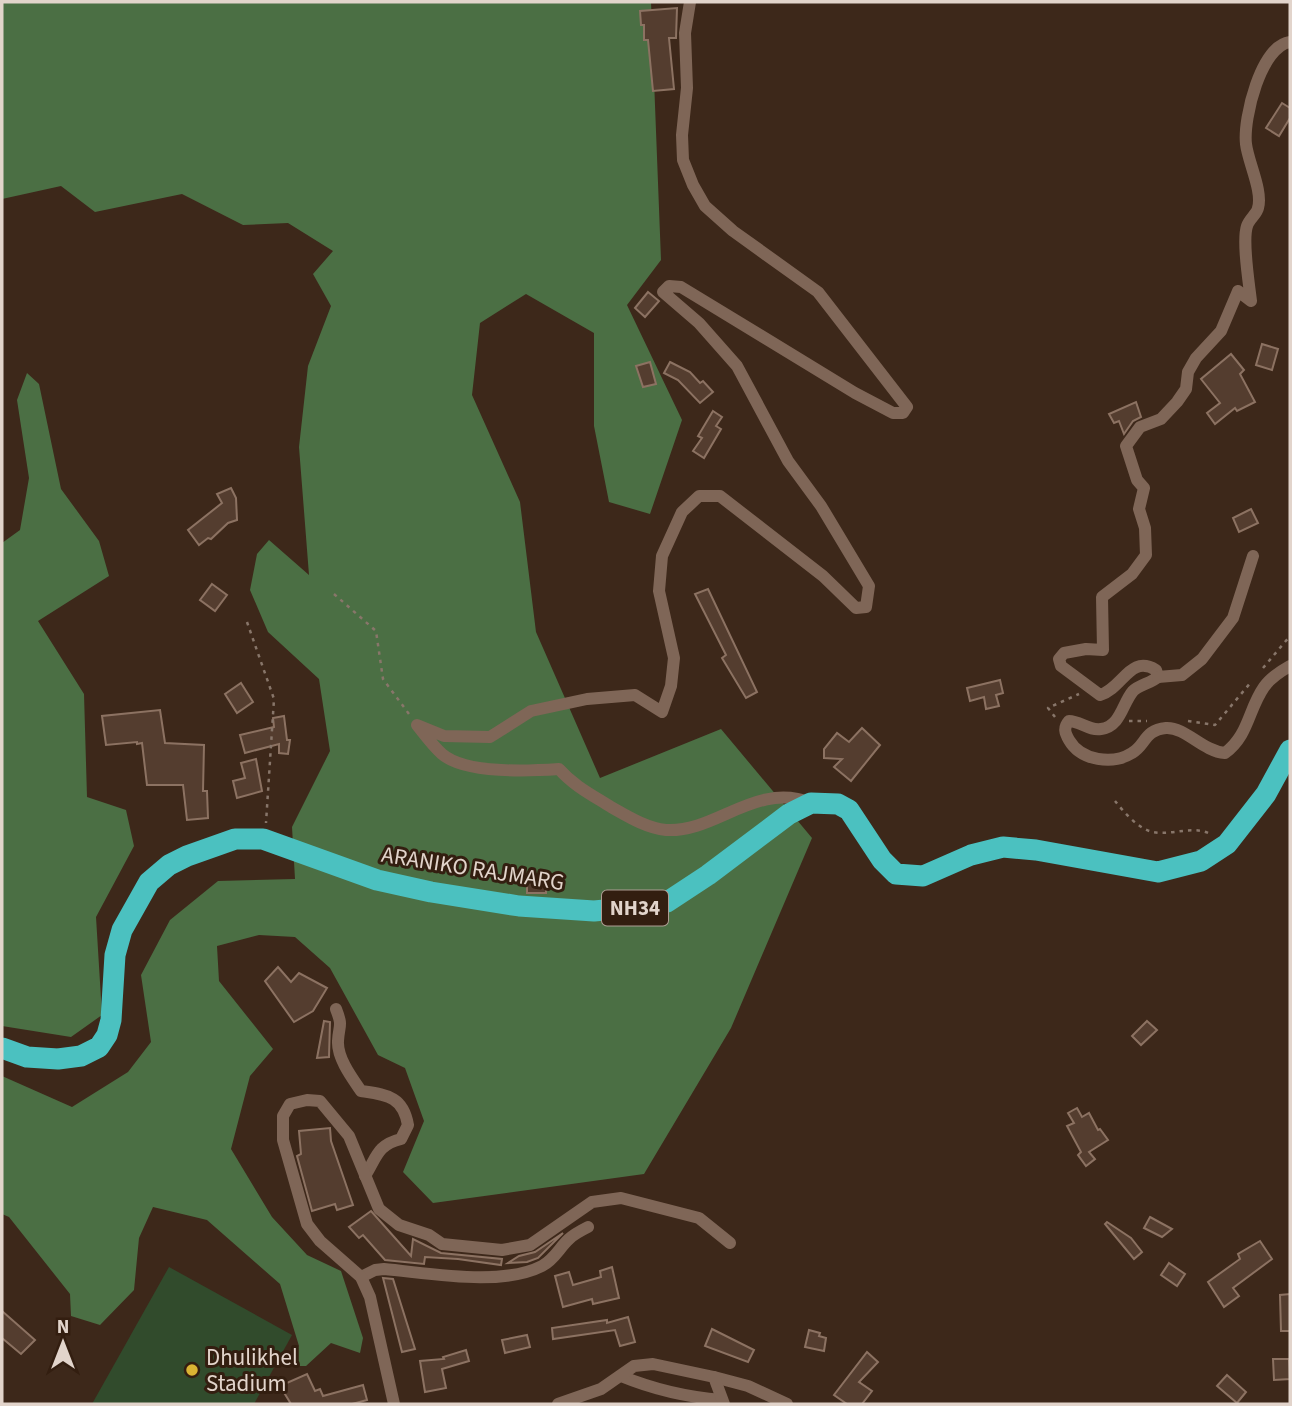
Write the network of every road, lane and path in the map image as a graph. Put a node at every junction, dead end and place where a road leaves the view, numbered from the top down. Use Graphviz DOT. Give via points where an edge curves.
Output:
graph roads {
  1 [pos="690,2"];
  2 [pos="1290,41"];
  3 [pos="1253,556"];
  4 [pos="334,594"];
  5 [pos="247,622"];
  6 [pos="1290,636"];
  7 [pos="1290,666"];
  8 [pos="1158,677"];
  9 [pos="1085,692"];
  10 [pos="1153,720"];
  11 [pos="1182,720"];
  12 [pos="1127,722"];
  13 [pos="1060,724"];
  14 [pos="417,726"];
  15 [pos="1290,750"];
  16 [pos="1115,802"];
  17 [pos="811,803"];
  18 [pos="266,840"];
  19 [pos="1227,844"];
  20 [pos="336,1009"];
  21 [pos="2,1048"];
  22 [pos="365,1176"];
  23 [pos="588,1227"];
  24 [pos="730,1243"];
  25 [pos="361,1278"];
  26 [pos="621,1376"];
  27 [pos="714,1377"];
  28 [pos="691,1401"];
  29 [pos="723,1402"];
  30 [pos="394,1404"];
  31 [pos="558,1404"];
  32 [pos="787,1404"];
  1 -- 14 [label="street" via="682,135 683,160 693,185 705,206 733,231 818,292 907,407 903,413 893,413 855,393 681,287 668,286 663,292 699,323 737,366 788,461 869,586 866,607 856,608 823,576 720,496 699,496 682,512 662,556 659,590 674,658 662,712 635,695 531,711 490,737 444,736"];
  2 -- 8 [label="street" via="1268,57 1251,98 1246,143 1258,208 1245,237 1251,301 1238,291 1221,331 1188,372 1186,389 1177,402 1161,419 1140,427 1126,446 1144,488 1139,509 1146,555 1132,575 1102,597 1103,650 1064,653 1059,659 1061,666 1100,695 1110,692 1136,666 1148,665"];
  3 -- 8 [label="street" via="1233,618 1202,659 1182,675"];
  4 -- 14 [label="path" via="376,631 383,680"];
  5 -- 18 [label="path" via="274,699"];
  6 -- 11 [label="path" via="1215,725"];
  7 -- 8 [label="street" via="1264,687 1238,744 1225,754 1164,728 1147,735 1134,752 1115,760 1089,757 1074,749 1065,733 1069,721 1102,729 1116,722 1134,690"];
  9 -- 13 [label="path" via="1048,708"];
  10 -- 12 [label="path"];
  14 -- 17 [label="street" via="452,760 482,768 559,769 573,784 633,820 666,830 691,826 755,801 788,796"];
  15 -- 19 [label="highway" via="1266,794"];
  16 -- 19 [label="path" via="1152,832 1203,830"];
  17 -- 18 [label="highway, ARANIKO RAJMARG / NH34" via="667,902 594,911 519,906 390,883"];
  17 -- 19 [label="highway" via="838,804 849,810 882,860 896,874 909,876 923,876 1003,847 1158,872 1201,861"];
  18 -- 21 [label="highway, ARANIKO RAJMARG / NH34" via="235,839 210,846 169,865 149,882 122,930 115,955 111,1020 99,1047 81,1056 58,1059 27,1058"];
  20 -- 22 [label="street" via="342,1023 341,1056 352,1078 361,1091 398,1101 408,1125 401,1139 377,1151"];
  22 -- 24 [label="street" via="379,1209 390,1219 442,1244 502,1250 530,1245 592,1202 621,1199 699,1219"];
  22 -- 25 [label="street" via="349,1136 320,1101 290,1104 283,1116 283,1140 307,1224"];
  23 -- 25 [label="street" via="569,1238 542,1266 507,1275 384,1269"];
  25 -- 30 [label="street" via="370,1297"];
  26 -- 27 [label="street" via="634,1366 653,1364"];
  26 -- 28 [label="street"];
  26 -- 31 [label="street" via="601,1390"];
  27 -- 29 [label="street"];
  27 -- 32 [label="street"];
  28 -- 29 [label="street"];
}
